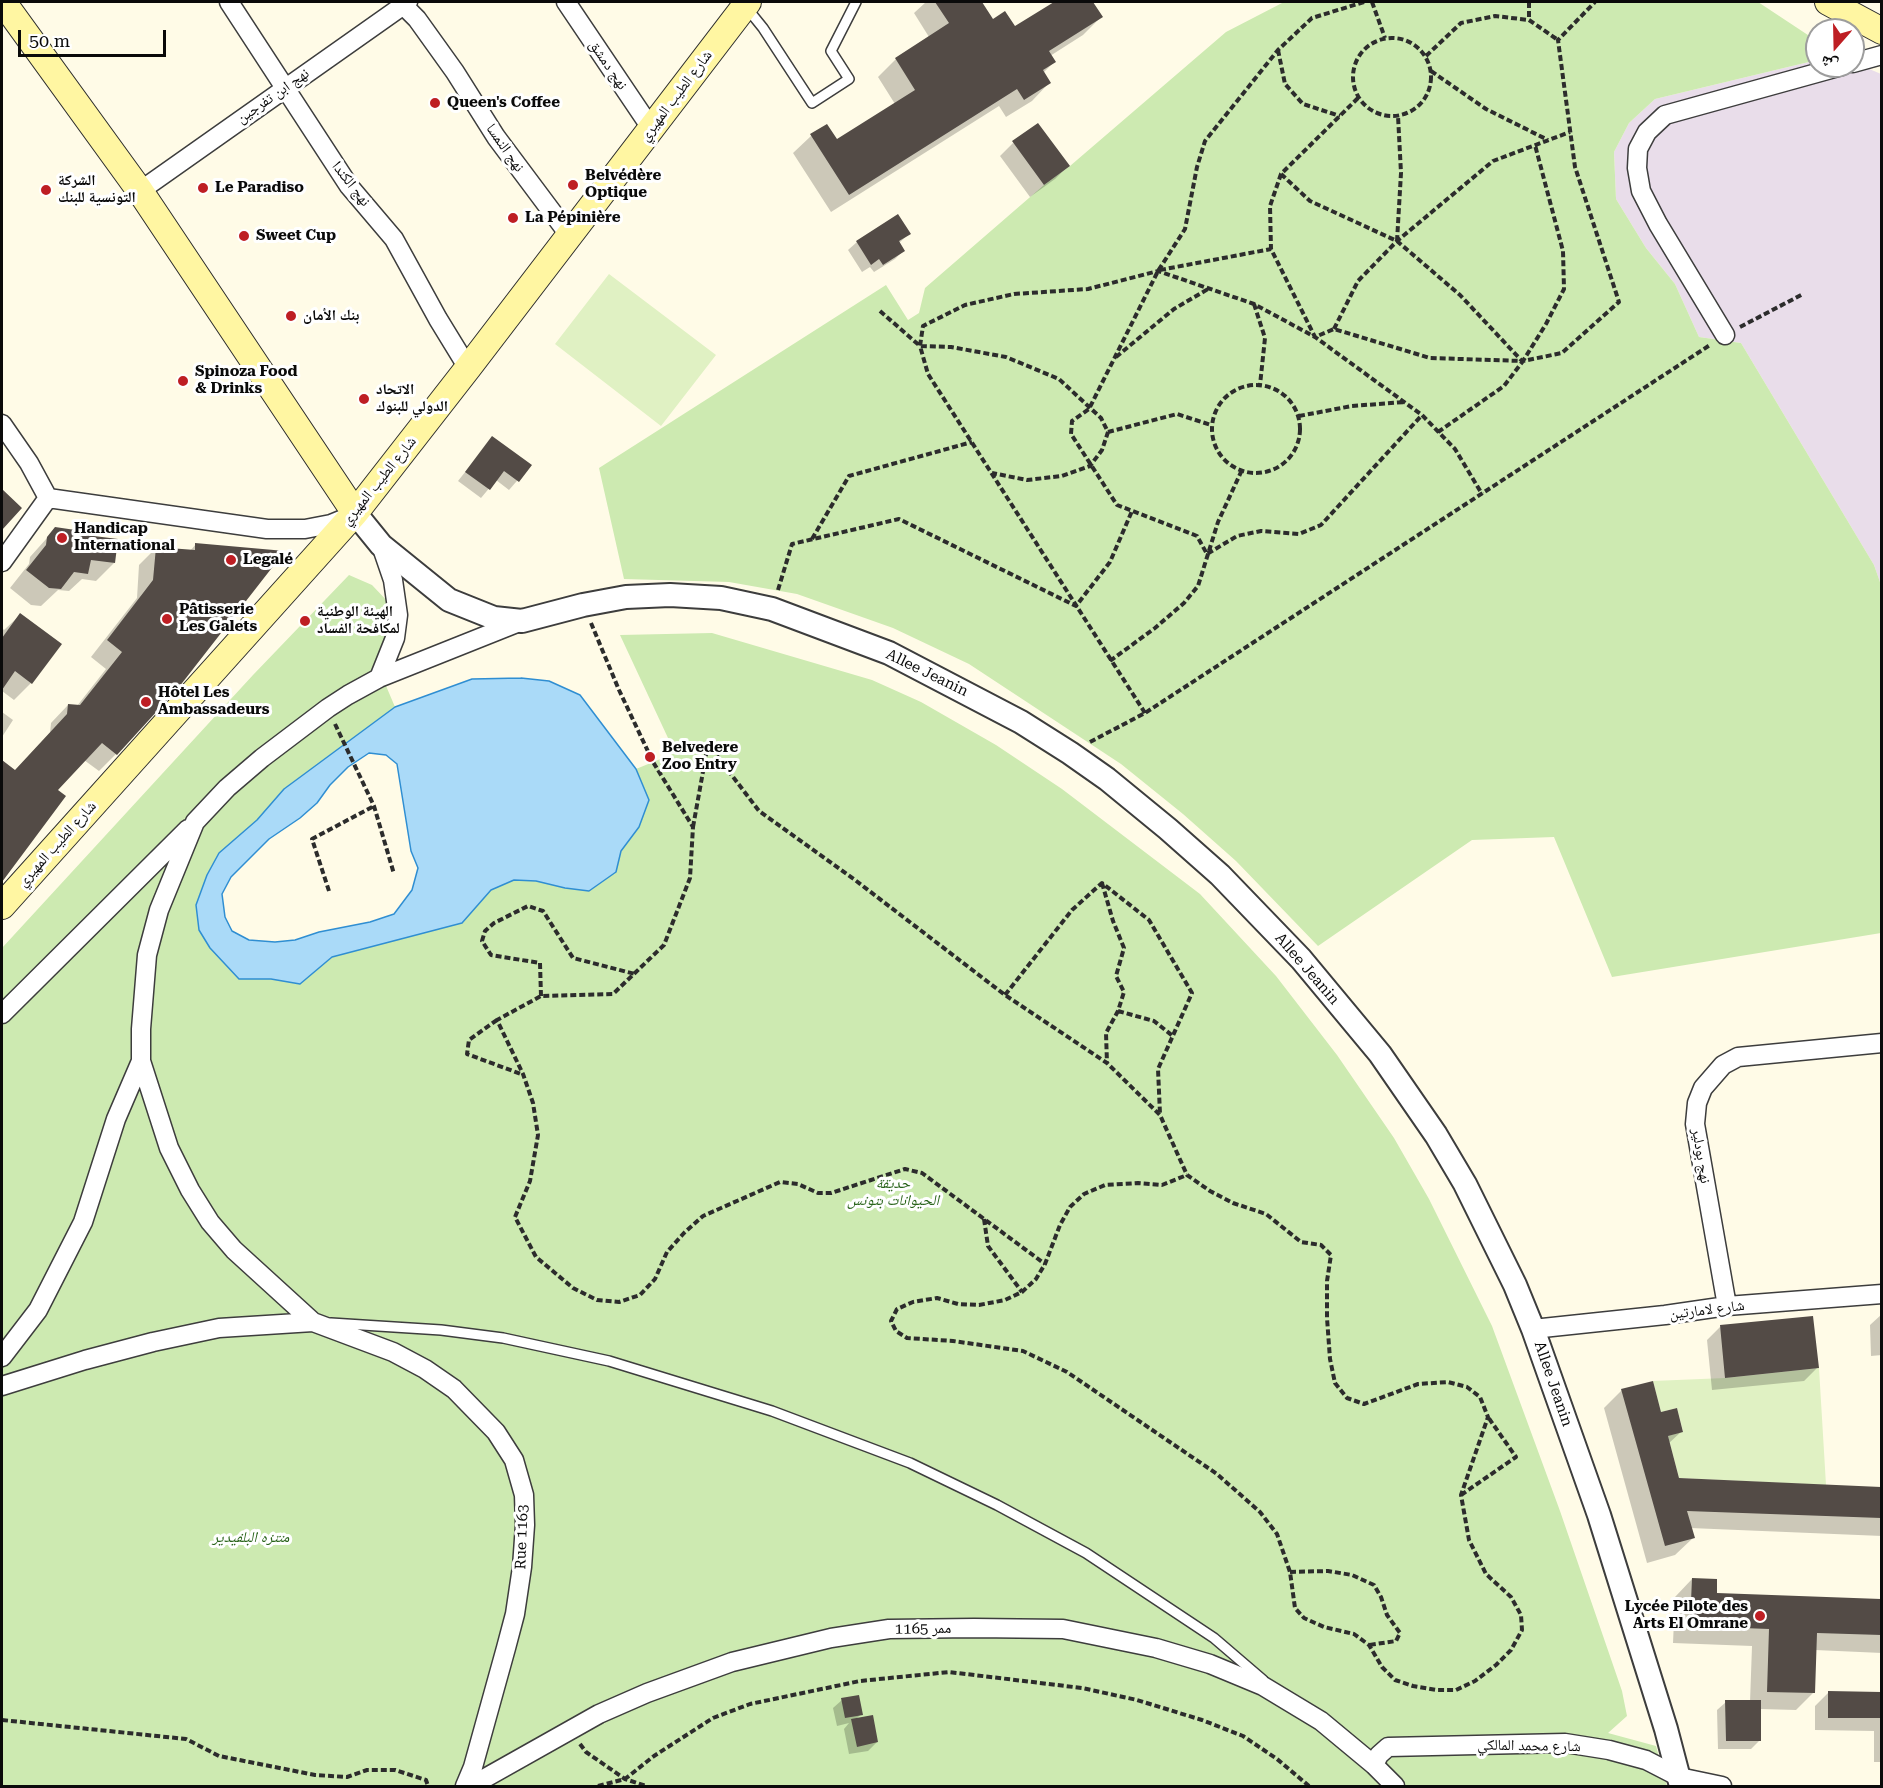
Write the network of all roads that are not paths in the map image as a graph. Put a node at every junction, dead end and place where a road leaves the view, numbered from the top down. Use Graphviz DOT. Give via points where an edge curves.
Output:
graph roads {
  1 [pos="3,2"];
  2 [pos="229,2"];
  3 [pos="566,2"];
  4 [pos="856,2"];
  5 [pos="404,3"];
  6 [pos="745,3"];
  7 [pos="1834,5"];
  8 [pos="1881,31"];
  9 [pos="1881,38"];
  10 [pos="1881,55"];
  11 [pos="1865,60"];
  12 [pos="1805,76"];
  13 [pos="285,87"];
  14 [pos="651,128"];
  15 [pos="140,192"];
  16 [pos="570,236"];
  17 [pos="1725,335"];
  18 [pos="468,368"];
  19 [pos="2,424"];
  20 [pos="48,498"];
  21 [pos="355,513"];
  22 [pos="381,545"];
  23 [pos="2,562"];
  24 [pos="522,621"];
  25 [pos="379,678"];
  26 [pos="195,822"];
  27 [pos="2,906"];
  28 [pos="2,1014"];
  29 [pos="1881,1043"];
  30 [pos="141,1061"];
  31 [pos="1881,1294"];
  32 [pos="1727,1306"];
  33 [pos="313,1322"];
  34 [pos="1533,1329"];
  35 [pos="2,1357"];
  36 [pos="2,1386"];
  37 [pos="1288,1701"];
  38 [pos="1374,1765"];
  39 [pos="1680,1782"];
  40 [pos="465,1786"];
  41 [pos="471,1786"];
  42 [pos="1395,1786"];
  43 [pos="1722,1786"];
  1 -- 15 [label="main road"];
  2 -- 13 [label="street, نهج الكندا"];
  3 -- 14 [label="street, نهج دمشق"];
  4 -- 6 [label="lane" via="831,51 849,80 812,103"];
  5 -- 13 [label="street, نهج ابن تفرجين"];
  5 -- 16 [label="street, نهج النمسا"];
  6 -- 14 [label="main road, شارع الطيب المهيري"];
  7 -- 8 [label="main road"];
  7 -- 9 [label="street"];
  10 -- 11 [label="street"];
  12 -- 17 [label="street" via="1665,115 1647,132 1638,149 1641,191"];
  13 -- 15 [label="street, نهج ابن تفرجين"];
  13 -- 18 [label="street, نهج الكندا" via="349,186 394,239"];
  14 -- 16 [label="main road, شارع الطيب المهيري"];
  15 -- 21 [label="main road"];
  16 -- 18 [label="main road, شارع الطيب المهيري"];
  18 -- 21 [label="main road, شارع الطيب المهيري"];
  19 -- 20 [label="street"];
  20 -- 21 [label="street" via="267,529 305,530 341,521"];
  20 -- 23 [label="street"];
  21 -- 22 [label="street"];
  21 -- 27 [label="main road, شارع الطيب المهيري"];
  22 -- 24 [label="street" via="448,600 494,618"];
  22 -- 25 [label="street" via="393,580 398,615 395,638"];
  24 -- 25 [label="street"];
  24 -- 34 [label="street, Allee Jeanin" via="626,597 721,598 772,609 889,653 1022,722 1070,753 1168,828 1220,875 1301,959 1380,1054 1465,1184"];
  25 -- 26 [label="street" via="328,708 262,758"];
  26 -- 28 [label="street"];
  26 -- 30 [label="street" via="159,910 147,955"];
  29 -- 32 [label="street, نهج بودلير" via="1738,1057 1723,1065 1703,1088 1696,1103 1695,1124"];
  30 -- 33 [label="street" via="169,1148 210,1222 234,1250"];
  30 -- 35 [label="street" via="116,1119 83,1222 38,1310"];
  31 -- 32 [label="street, شارع لامارتين"];
  32 -- 34 [label="street, شارع لامارتين"];
  33 -- 36 [label="street" via="208,1330 86,1360"];
  33 -- 37 [label="lane" via="503,1338 609,1361 772,1410 910,1463 1086,1553 1214,1638"];
  33 -- 40 [label="street, Rue 1163" via="384,1348 454,1389 496,1432 514,1460 524,1495 522,1567 506,1648"];
  34 -- 39 [label="street, Allee Jeanin" via="1599,1515"];
  37 -- 38 [label="street, ممر 1165" via="1321,1721"];
  37 -- 41 [label="street, ممر 1165" via="1210,1664 1156,1647 1063,1629 889,1629 831,1638 732,1662 647,1693 569,1729"];
  38 -- 39 [label="street, شارع محمد المالكي" via="1388,1747 1565,1743 1646,1760"];
  38 -- 42 [label="street, ممر 1165"];
  39 -- 43 [label="street, شارع محمد المالكي"];
}
